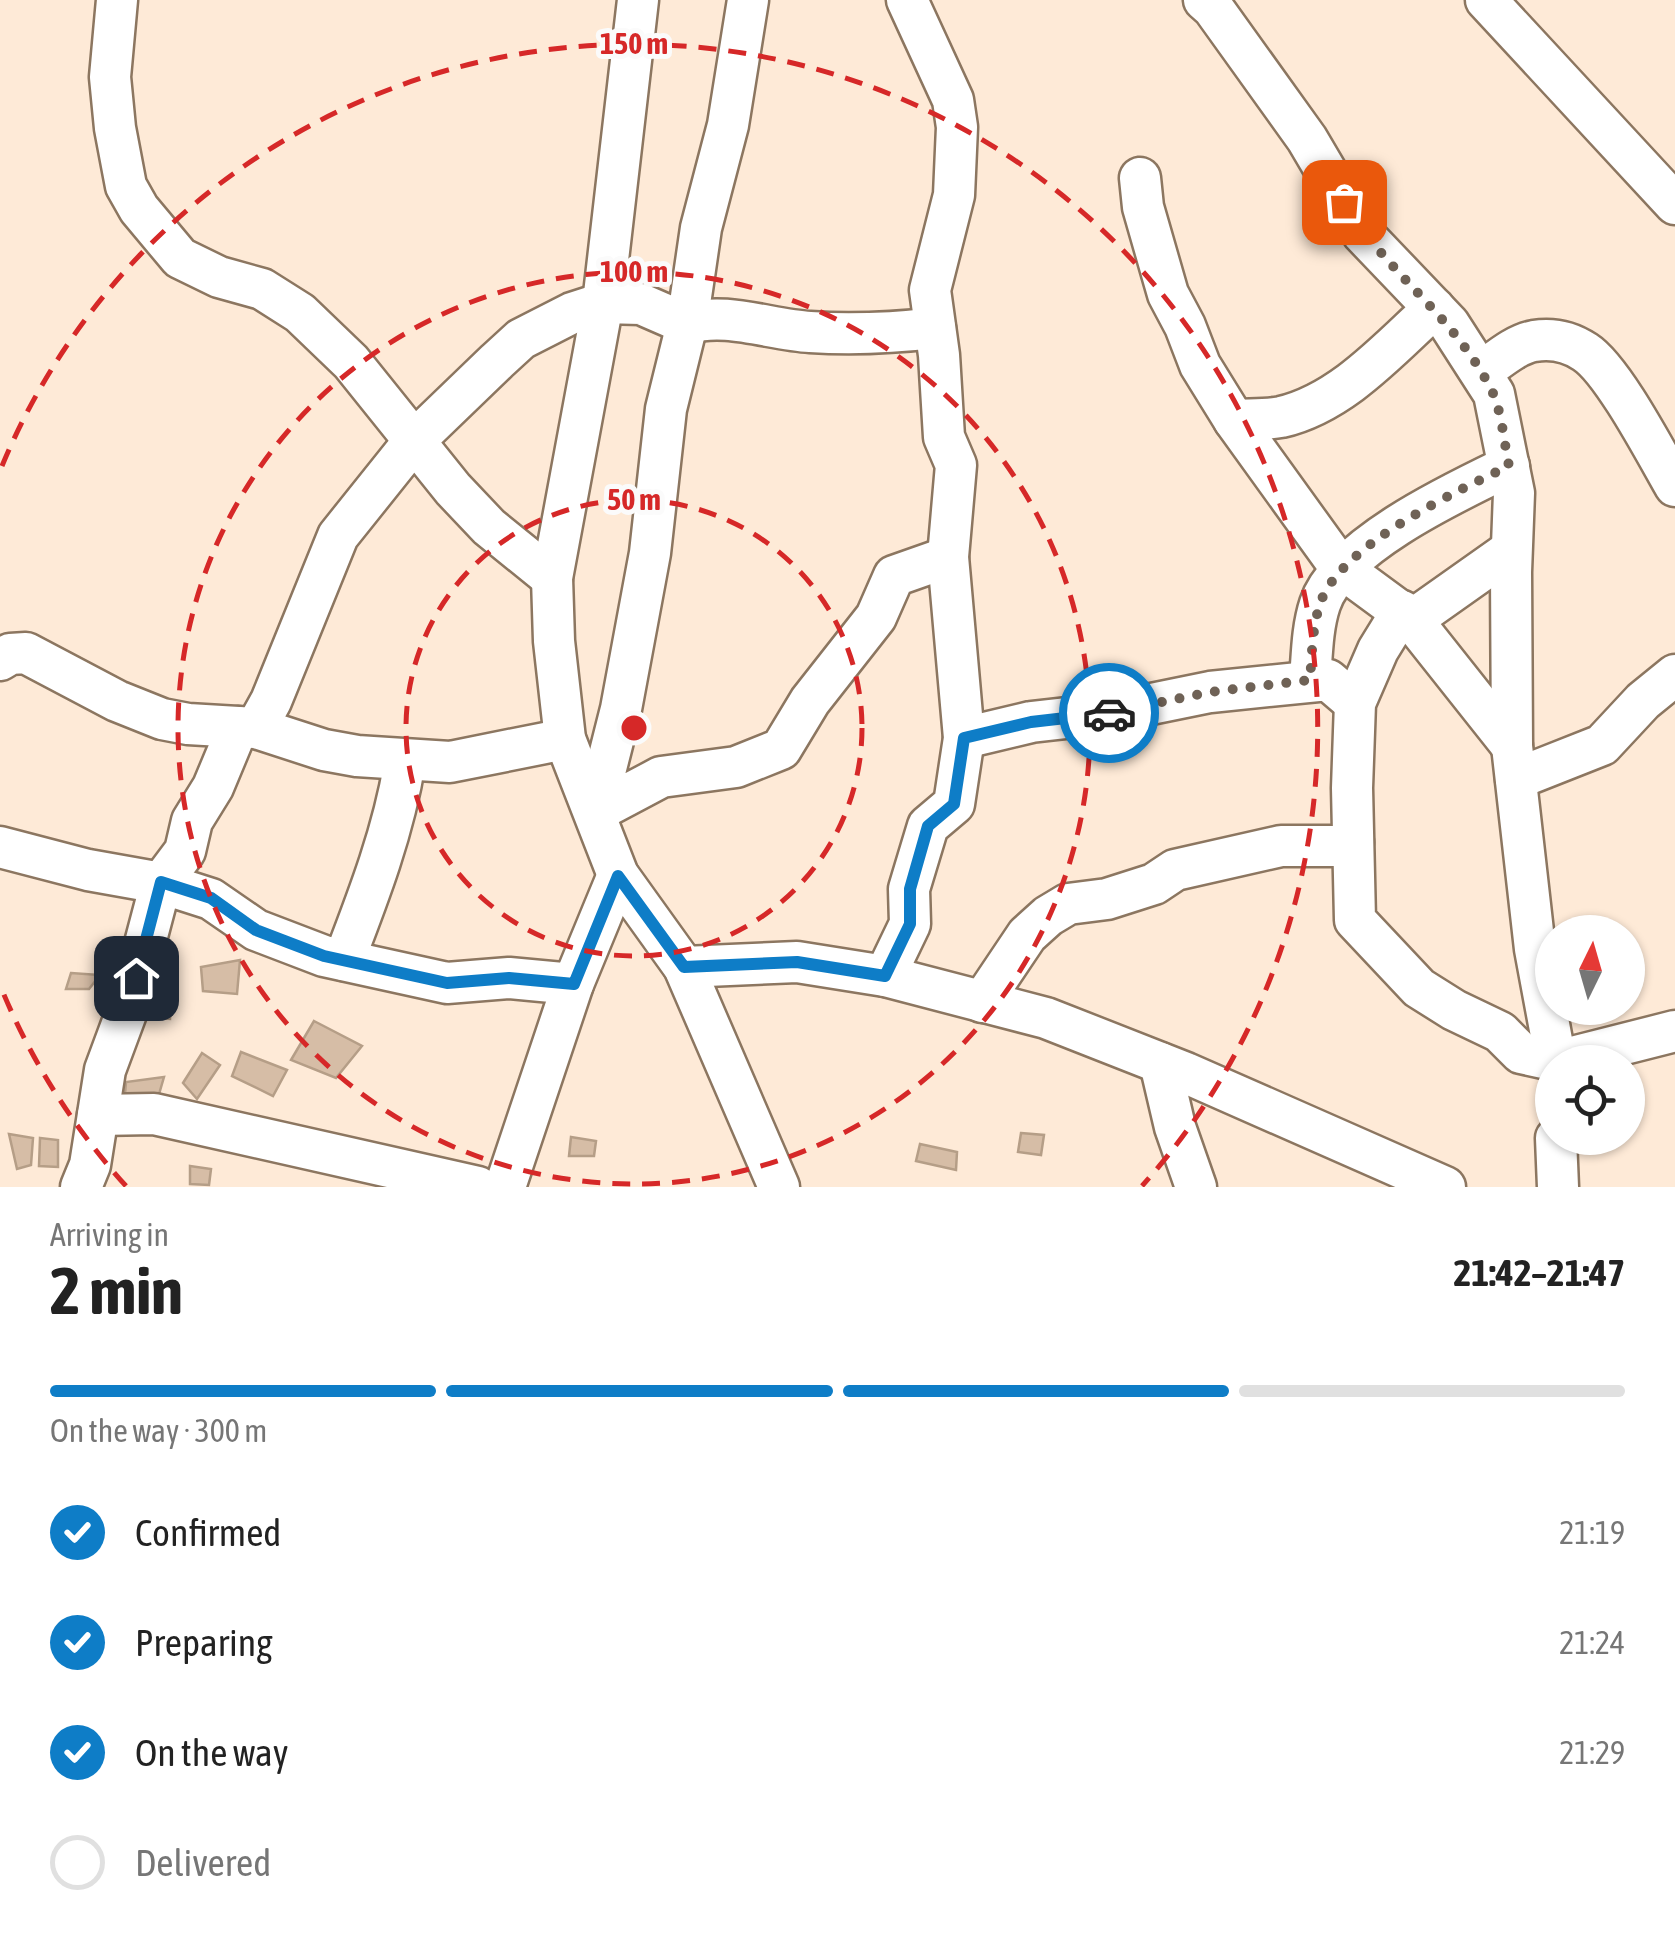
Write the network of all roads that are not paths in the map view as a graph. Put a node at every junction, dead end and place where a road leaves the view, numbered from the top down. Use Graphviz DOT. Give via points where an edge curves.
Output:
graph roads {
  1 [pos="118,0"];
  2 [pos="638,0"];
  3 [pos="748,0"];
  4 [pos="907,0"];
  5 [pos="1204,0"];
  6 [pos="1486,0"];
  7 [pos="1140,178"];
  8 [pos="1675,204"];
  9 [pos="602,303"];
  10 [pos="1434,308"];
  11 [pos="687,324"];
  12 [pos="935,328"];
  13 [pos="1480,372"];
  14 [pos="1234,420"];
  15 [pos="414,441"];
  16 [pos="1509,466"];
  17 [pos="1675,486"];
  18 [pos="1512,550"];
  19 [pos="948,558"];
  20 [pos="1340,567"];
  21 [pos="552,578"];
  22 [pos="1407,616"];
  23 [pos="0,660"];
  24 [pos="1675,675"];
  25 [pos="1310,680"];
  26 [pos="1355,704"];
  27 [pos="247,728"];
  28 [pos="565,738"];
  29 [pos="964,738"];
  30 [pos="405,761"];
  31 [pos="1514,762"];
  32 [pos="595,812"];
  33 [pos="1353,842"];
  34 [pos="0,847"];
  35 [pos="618,876"];
  36 [pos="161,882"];
  37 [pos="344,960"];
  38 [pos="684,967"];
  39 [pos="885,976"];
  40 [pos="574,984"];
  41 [pos="982,1002"];
  42 [pos="1675,1031"];
  43 [pos="1551,1045"];
  44 [pos="1630,1045"];
  45 [pos="1535,1059"];
  46 [pos="1160,1063"];
  47 [pos="98,1115"];
  48 [pos="1557,1155"];
  49 [pos="81,1187"];
  50 [pos="478,1187"];
  51 [pos="505,1187"];
  52 [pos="779,1187"];
  53 [pos="1196,1187"];
  54 [pos="1445,1187"];
  55 [pos="1558,1187"];
  1 -- 15 [label="street" via="110,77 115,128 126,186 139,208 180,258 262,289 300,313 351,362"];
  2 -- 9 [label="street"];
  3 -- 11 [label="street"];
  4 -- 12 [label="street" via="954,100 954,195 930,290"];
  5 -- 10 [label="street" via="1306,140 1362,234"];
  6 -- 8 [label="street"];
  7 -- 14 [label="street" via="1168,294"];
  9 -- 11 [label="street" via="641,304"];
  9 -- 15 [label="street" via="521,339"];
  9 -- 21 [label="street"];
  10 -- 13 [label="street"];
  10 -- 14 [label="street" via="1356,379 1317,404 1280,417"];
  11 -- 12 [label="street" via="706,318 874,336"];
  11 -- 32 [label="street" via="666,408 650,552 622,708"];
  12 -- 19 [label="street" via="944,437 956,465"];
  13 -- 16 [label="street" via="1494,394"];
  13 -- 17 [label="street" via="1534,341 1563,341 1588,354 1622,396"];
  14 -- 20 [label="street"];
  15 -- 21 [label="street" via="489,527"];
  15 -- 27 [label="street" via="338,536 271,701"];
  16 -- 18 [label="street"];
  16 -- 20 [label="street" via="1420,510"];
  18 -- 22 [label="street"];
  18 -- 31 [label="street"];
  19 -- 29 [label="street"];
  19 -- 32 [label="street" via="894,576 876,618 780,749 736,767 661,777"];
  20 -- 22 [label="street"];
  20 -- 25 [label="street" via="1321,601"];
  21 -- 28 [label="street"];
  22 -- 26 [label="street" via="1378,650"];
  22 -- 31 [label="street"];
  23 -- 27 [label="street" via="26,653 162,718"];
  24 -- 31 [label="street" via="1602,745"];
  25 -- 26 [label="street" via="1328,680"];
  25 -- 29 [label="street"];
  26 -- 33 [label="street"];
  27 -- 30 [label="street" via="324,750"];
  27 -- 36 [label="street" via="192,822 185,851"];
  28 -- 30 [label="street" via="450,762"];
  28 -- 32 [label="street"];
  29 -- 39 [label="street" via="954,804 928,826 910,889 910,924"];
  30 -- 37 [label="street" via="377,872"];
  31 -- 43 [label="street"];
  32 -- 35 [label="street"];
  33 -- 41 [label="street" via="1281,846 1068,904 1028,935"];
  33 -- 45 [label="street" via="1356,920 1365,932 1419,988"];
  34 -- 36 [label="street"];
  35 -- 38 [label="street"];
  35 -- 40 [label="street"];
  36 -- 37 [label="street" via="211,898 256,930"];
  36 -- 47 [label="street"];
  37 -- 40 [label="street" via="447,983 509,978"];
  38 -- 39 [label="street" via="797,962"];
  38 -- 52 [label="street"];
  39 -- 41 [label="street"];
  40 -- 51 [label="street"];
  41 -- 46 [label="street" via="1046,1018"];
  42 -- 44 [label="street"];
  46 -- 53 [label="street"];
  46 -- 54 [label="street"];
  47 -- 49 [label="street"];
  47 -- 50 [label="street" via="154,1114"];
  48 -- 55 [label="street"];
}
